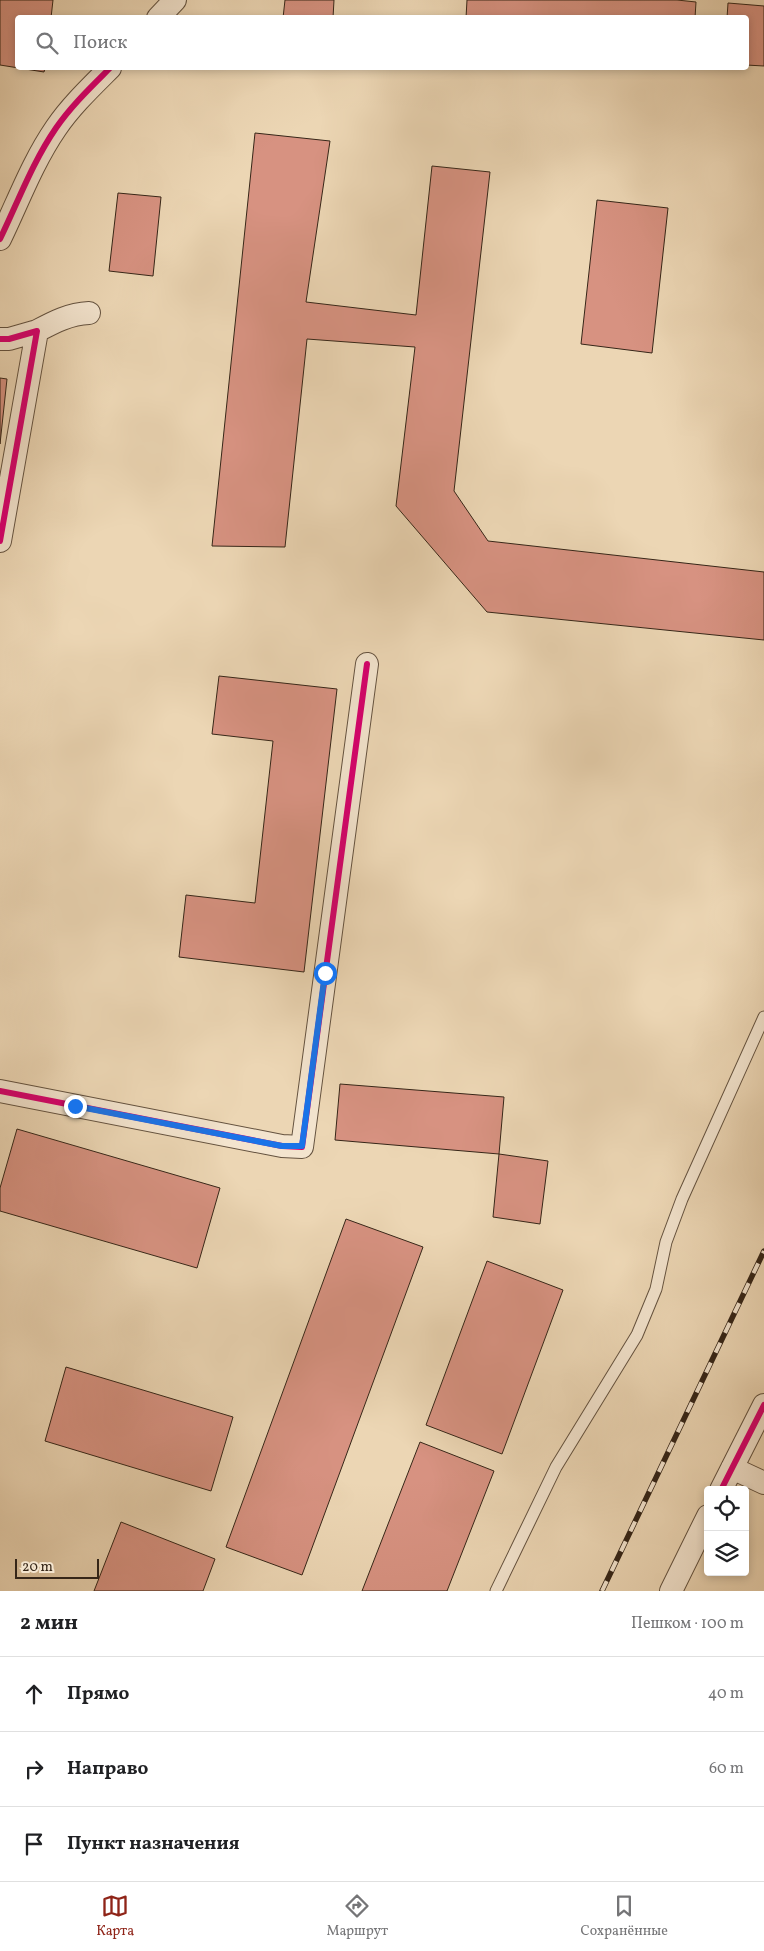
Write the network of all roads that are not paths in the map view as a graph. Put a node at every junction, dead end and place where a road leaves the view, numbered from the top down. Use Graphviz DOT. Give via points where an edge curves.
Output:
graph roads {
  1 [pos="175,0"];
  2 [pos="161,15"];
  3 [pos="108,70"];
  4 [pos="0,239"];
  5 [pos="89,313"];
  6 [pos="37,331"];
  7 [pos="0,339"];
  8 [pos="0,541"];
  9 [pos="367,664"];
  10 [pos="764,1017"];
  11 [pos="0,1091"];
  12 [pos="764,1405"];
  13 [pos="732,1468"];
  14 [pos="764,1483"];
  15 [pos="723,1486"];
  16 [pos="704,1524"];
  17 [pos="496,1591"];
  18 [pos="671,1591"];
  1 -- 2 [label="street"];
  3 -- 4 [label="street" via="56,128 32,169"];
  5 -- 6 [label="street" via="62,318"];
  6 -- 7 [label="street"];
  6 -- 8 [label="street"];
  9 -- 11 [label="street" via="302,1146 282,1146"];
  10 -- 17 [label="lane" via="682,1199 666,1242 656,1289 637,1335 556,1467"];
  12 -- 13 [label="street"];
  13 -- 14 [label="street"];
  13 -- 15 [label="street"];
  16 -- 18 [label="street"];
}
